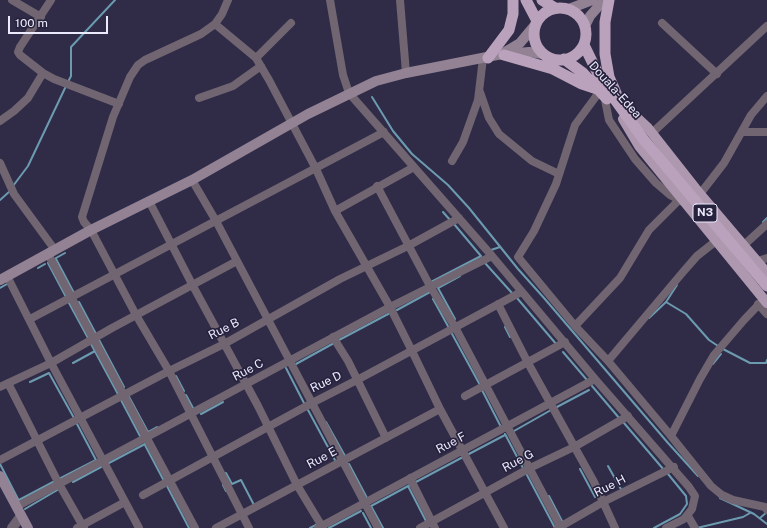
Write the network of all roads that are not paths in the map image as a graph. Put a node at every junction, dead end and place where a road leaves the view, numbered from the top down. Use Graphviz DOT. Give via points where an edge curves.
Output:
graph roads {
  1 [pos="12,0"];
  2 [pos="51,0"];
  3 [pos="228,0"];
  4 [pos="330,0"];
  5 [pos="400,0"];
  6 [pos="513,0"];
  7 [pos="526,0"];
  8 [pos="542,0"];
  9 [pos="592,0"];
  10 [pos="604,0"];
  11 [pos="610,0"];
  12 [pos="555,8"];
  13 [pos="569,9"];
  14 [pos="41,17"];
  15 [pos="292,23"];
  16 [pos="536,23"];
  17 [pos="662,23"];
  18 [pos="215,24"];
  19 [pos="585,26"];
  20 [pos="767,26"];
  21 [pos="584,45"];
  22 [pos="543,54"];
  23 [pos="493,57"];
  24 [pos="256,58"];
  25 [pos="564,60"];
  26 [pos="261,66"];
  27 [pos="43,73"];
  28 [pos="406,73"];
  29 [pos="717,74"];
  30 [pos="480,92"];
  31 [pos="601,92"];
  32 [pos="350,93"];
  33 [pos="767,96"];
  34 [pos="199,98"];
  35 [pos="119,104"];
  36 [pos="620,105"];
  37 [pos="625,117"];
  38 [pos="0,121"];
  39 [pos="292,124"];
  40 [pos="384,132"];
  41 [pos="742,132"];
  42 [pos="767,132"];
  43 [pos="648,136"];
  44 [pos="452,161"];
  45 [pos="0,164"];
  46 [pos="414,167"];
  47 [pos="316,169"];
  48 [pos="559,174"];
  49 [pos="192,180"];
  50 [pos="377,186"];
  51 [pos="700,194"];
  52 [pos="149,200"];
  53 [pos="682,201"];
  54 [pos="335,211"];
  55 [pos="459,218"];
  56 [pos="216,221"];
  57 [pos="767,224"];
  58 [pos="91,230"];
  59 [pos="716,241"];
  60 [pos="173,245"];
  61 [pos="744,245"];
  62 [pos="408,246"];
  63 [pos="52,252"];
  64 [pos="492,256"];
  65 [pos="762,260"];
  66 [pos="237,261"];
  67 [pos="367,266"];
  68 [pos="767,273"];
  69 [pos="114,275"];
  70 [pos="3,278"];
  71 [pos="193,286"];
  72 [pos="430,286"];
  73 [pos="767,286"];
  74 [pos="521,292"];
  75 [pos="72,297"];
  76 [pos="763,302"];
  77 [pos="498,304"];
  78 [pos="390,307"];
  79 [pos="767,314"];
  80 [pos="136,315"];
  81 [pos="30,319"];
  82 [pos="267,320"];
  83 [pos="576,326"];
  84 [pos="455,327"];
  85 [pos="334,337"];
  86 [pos="94,338"];
  87 [pos="564,342"];
  88 [pos="224,344"];
  89 [pos="412,350"];
  90 [pos="289,361"];
  91 [pos="608,361"];
  92 [pos="51,363"];
  93 [pos="528,363"];
  94 [pos="169,371"];
  95 [pos="595,379"];
  96 [pos="358,380"];
  97 [pos="8,383"];
  98 [pos="246,384"];
  99 [pos="486,385"];
  100 [pos="0,387"];
  101 [pos="125,395"];
  102 [pos="465,396"];
  103 [pos="312,403"];
  104 [pos="551,403"];
  105 [pos="440,409"];
  106 [pos="191,413"];
  107 [pos="628,416"];
  108 [pos="81,419"];
  109 [pos="268,426"];
  110 [pos="508,426"];
  111 [pos="671,436"];
  112 [pos="147,438"];
  113 [pos="386,438"];
  114 [pos="38,441"];
  115 [pos="574,447"];
  116 [pos="463,451"];
  117 [pos="213,457"];
  118 [pos="0,460"];
  119 [pos="103,460"];
  120 [pos="343,461"];
  121 [pos="530,468"];
  122 [pos="674,468"];
  123 [pos="0,476"];
  124 [pos="410,478"];
  125 [pos="169,480"];
  126 [pos="59,484"];
  127 [pos="297,486"];
  128 [pos="486,493"];
  129 [pos="143,495"];
  130 [pos="125,502"];
  131 [pos="365,502"];
  132 [pos="603,502"];
  133 [pos="16,507"];
  134 [pos="766,508"];
  135 [pos="242,514"];
  136 [pos="21,516"];
  137 [pos="688,516"];
  138 [pos="433,525"];
  139 [pos="81,527"];
  140 [pos="321,527"];
  141 [pos="12,528"];
  142 [pos="28,528"];
  143 [pos="139,528"];
  144 [pos="195,528"];
  145 [pos="216,528"];
  146 [pos="249,528"];
  147 [pos="378,528"];
  148 [pos="420,528"];
  149 [pos="504,528"];
  150 [pos="560,528"];
  151 [pos="615,528"];
  152 [pos="666,528"];
  153 [pos="695,528"];
  1 -- 14 [label="street"];
  2 -- 14 [label="street"];
  3 -- 18 [label="street"];
  4 -- 32 [label="street" via="343,75"];
  5 -- 28 [label="street"];
  6 -- 23 [label="highway" via="509,30"];
  7 -- 16 [label="highway"];
  8 -- 12 [label="highway"];
  9 -- 13 [label="main road"];
  10 -- 19 [label="main road"];
  11 -- 36 [label="highway" via="605,22 605,54 609,77"];
  12 -- 13 [label="highway"];
  12 -- 16 [label="highway" via="546,12"];
  13 -- 19 [label="highway" via="577,14"];
  14 -- 27 [label="street" via="18,52"];
  15 -- 24 [label="street"];
  16 -- 22 [label="highway" via="534,38"];
  16 -- 23 [label="main road" via="520,43"];
  17 -- 29 [label="street"];
  18 -- 24 [label="street"];
  18 -- 35 [label="street" via="201,34 157,53 138,65"];
  19 -- 21 [label="highway, N3"];
  20 -- 29 [label="street"];
  21 -- 25 [label="highway" via="574,56"];
  21 -- 36 [label="highway, Douala-Edea / N3" via="601,80"];
  22 -- 23 [label="main road" via="530,52"];
  22 -- 25 [label="highway, N3" via="553,59"];
  23 -- 28 [label="main road"];
  23 -- 30 [label="street"];
  23 -- 31 [label="highway" via="553,69"];
  24 -- 26 [label="street"];
  25 -- 31 [label="highway, Douala-Edea / N3" via="583,72"];
  26 -- 34 [label="street" via="233,86"];
  26 -- 39 [label="street"];
  27 -- 35 [label="street"];
  27 -- 38 [label="street" via="28,98"];
  28 -- 32 [label="main road" via="376,81"];
  29 -- 43 [label="street"];
  30 -- 44 [label="street" via="472,119"];
  30 -- 48 [label="street" via="499,134 532,161"];
  31 -- 37 [label="highway, Douala-Edea / N3"];
  31 -- 48 [label="street" via="574,125"];
  31 -- 53 [label="street" via="609,120 635,159 656,183"];
  32 -- 39 [label="main road"];
  32 -- 40 [label="street"];
  33 -- 41 [label="street" via="757,106"];
  35 -- 58 [label="street" via="83,210 84,222"];
  36 -- 37 [label="highway, Douala-Edea / N3"];
  37 -- 43 [label="highway, Douala-Edea / N3"];
  37 -- 53 [label="main road" via="639,146"];
  39 -- 47 [label="street"];
  39 -- 49 [label="main road"];
  40 -- 46 [label="street"];
  40 -- 47 [label="street"];
  41 -- 42 [label="street"];
  41 -- 51 [label="street" via="724,163"];
  43 -- 51 [label="main road"];
  43 -- 73 [label="highway, Douala-Edea / N3"];
  45 -- 63 [label="street" via="14,194"];
  46 -- 50 [label="street"];
  46 -- 55 [label="street"];
  47 -- 54 [label="street"];
  47 -- 56 [label="street"];
  48 -- 83 [label="street" via="534,231 518,257"];
  49 -- 52 [label="main road"];
  49 -- 56 [label="street"];
  50 -- 54 [label="street"];
  50 -- 62 [label="street"];
  51 -- 61 [label="main road"];
  52 -- 58 [label="main road"];
  52 -- 60 [label="street"];
  53 -- 59 [label="main road"];
  53 -- 83 [label="street" via="649,230 620,278"];
  54 -- 67 [label="street"];
  55 -- 62 [label="street, Rue B"];
  55 -- 64 [label="street"];
  56 -- 60 [label="street"];
  56 -- 66 [label="street"];
  57 -- 61 [label="street"];
  58 -- 63 [label="main road"];
  58 -- 69 [label="street"];
  59 -- 76 [label="main road"];
  59 -- 91 [label="street" via="697,256"];
  60 -- 69 [label="street"];
  60 -- 71 [label="street"];
  61 -- 65 [label="main road"];
  62 -- 67 [label="street, Rue B"];
  62 -- 72 [label="street"];
  63 -- 70 [label="main road"];
  63 -- 75 [label="street"];
  64 -- 72 [label="street, Rue C"];
  64 -- 74 [label="street"];
  65 -- 68 [label="main road"];
  66 -- 71 [label="street"];
  66 -- 82 [label="street"];
  67 -- 78 [label="street"];
  67 -- 82 [label="street, Rue B" via="322,288"];
  69 -- 75 [label="street"];
  69 -- 80 [label="street"];
  70 -- 81 [label="street"];
  71 -- 80 [label="street"];
  71 -- 88 [label="street"];
  72 -- 78 [label="street, Rue C"];
  72 -- 84 [label="street"];
  74 -- 77 [label="street, Rue D"];
  74 -- 87 [label="street"];
  75 -- 81 [label="street"];
  75 -- 86 [label="street"];
  76 -- 79 [label="street"];
  76 -- 111 [label="street" via="714,356"];
  77 -- 84 [label="street, Rue D"];
  77 -- 93 [label="street"];
  78 -- 85 [label="street, Rue C"];
  78 -- 89 [label="street"];
  80 -- 86 [label="street"];
  80 -- 94 [label="street"];
  81 -- 92 [label="street"];
  82 -- 88 [label="street, Rue B"];
  82 -- 90 [label="street"];
  83 -- 91 [label="street"];
  84 -- 89 [label="street, Rue D"];
  84 -- 99 [label="street"];
  85 -- 90 [label="street, Rue C"];
  85 -- 96 [label="street"];
  86 -- 92 [label="street"];
  86 -- 101 [label="street"];
  87 -- 93 [label="street"];
  87 -- 95 [label="street"];
  88 -- 94 [label="street, Rue B"];
  88 -- 98 [label="street"];
  89 -- 96 [label="street, Rue D"];
  89 -- 105 [label="street"];
  90 -- 98 [label="street, Rue C"];
  90 -- 103 [label="street"];
  91 -- 111 [label="street"];
  92 -- 97 [label="street"];
  92 -- 108 [label="street"];
  93 -- 99 [label="street"];
  93 -- 104 [label="street"];
  94 -- 101 [label="street, Rue B"];
  94 -- 106 [label="street"];
  95 -- 104 [label="street, Rue F"];
  95 -- 107 [label="street"];
  96 -- 103 [label="street, Rue D"];
  96 -- 113 [label="street"];
  97 -- 100 [label="street"];
  97 -- 114 [label="street"];
  98 -- 106 [label="street, Rue C"];
  98 -- 109 [label="street"];
  99 -- 102 [label="street"];
  99 -- 110 [label="street"];
  101 -- 108 [label="street, Rue B"];
  101 -- 112 [label="street"];
  103 -- 109 [label="street, Rue D"];
  103 -- 120 [label="street"];
  104 -- 110 [label="street, Rue F"];
  104 -- 115 [label="street"];
  105 -- 113 [label="street, Rue E"];
  105 -- 116 [label="street"];
  106 -- 112 [label="street, Rue C"];
  106 -- 117 [label="street"];
  107 -- 115 [label="street, Rue G"];
  107 -- 122 [label="street"];
  108 -- 114 [label="street, Rue B"];
  108 -- 119 [label="street"];
  109 -- 117 [label="street, Rue D"];
  109 -- 127 [label="street"];
  110 -- 116 [label="street, Rue F"];
  110 -- 121 [label="street"];
  111 -- 134 [label="street" via="711,486 722,495 751,506"];
  112 -- 119 [label="street, Rue C"];
  112 -- 125 [label="street"];
  113 -- 120 [label="street, Rue E"];
  114 -- 118 [label="street, Rue B"];
  114 -- 126 [label="street"];
  115 -- 121 [label="street, Rue G"];
  115 -- 132 [label="street"];
  116 -- 124 [label="street, Rue F"];
  116 -- 128 [label="street"];
  117 -- 125 [label="street, Rue D"];
  117 -- 135 [label="street"];
  119 -- 126 [label="street, Rue C"];
  119 -- 130 [label="street"];
  120 -- 127 [label="street, Rue E"];
  120 -- 131 [label="street"];
  121 -- 128 [label="street, Rue G"];
  121 -- 150 [label="street"];
  122 -- 132 [label="street, Rue H"];
  122 -- 137 [label="street" via="695,496 695,503"];
  123 -- 133 [label="main road"];
  124 -- 131 [label="street, Rue F"];
  124 -- 138 [label="street"];
  125 -- 129 [label="street, Rue D"];
  125 -- 144 [label="street"];
  126 -- 133 [label="street, Rue C"];
  126 -- 139 [label="street"];
  127 -- 135 [label="street, Rue E"];
  127 -- 140 [label="street"];
  128 -- 138 [label="street, Rue G"];
  128 -- 149 [label="street"];
  130 -- 139 [label="street"];
  130 -- 143 [label="street"];
  131 -- 140 [label="street, Rue F"];
  131 -- 147 [label="street"];
  132 -- 150 [label="street, Rue H"];
  132 -- 151 [label="street"];
  133 -- 136 [label="main road"];
  135 -- 145 [label="street, Rue E"];
  135 -- 146 [label="street"];
  136 -- 141 [label="street"];
  136 -- 142 [label="main road"];
  137 -- 152 [label="street"];
  137 -- 153 [label="street"];
  138 -- 148 [label="street, Rue G"];
}
